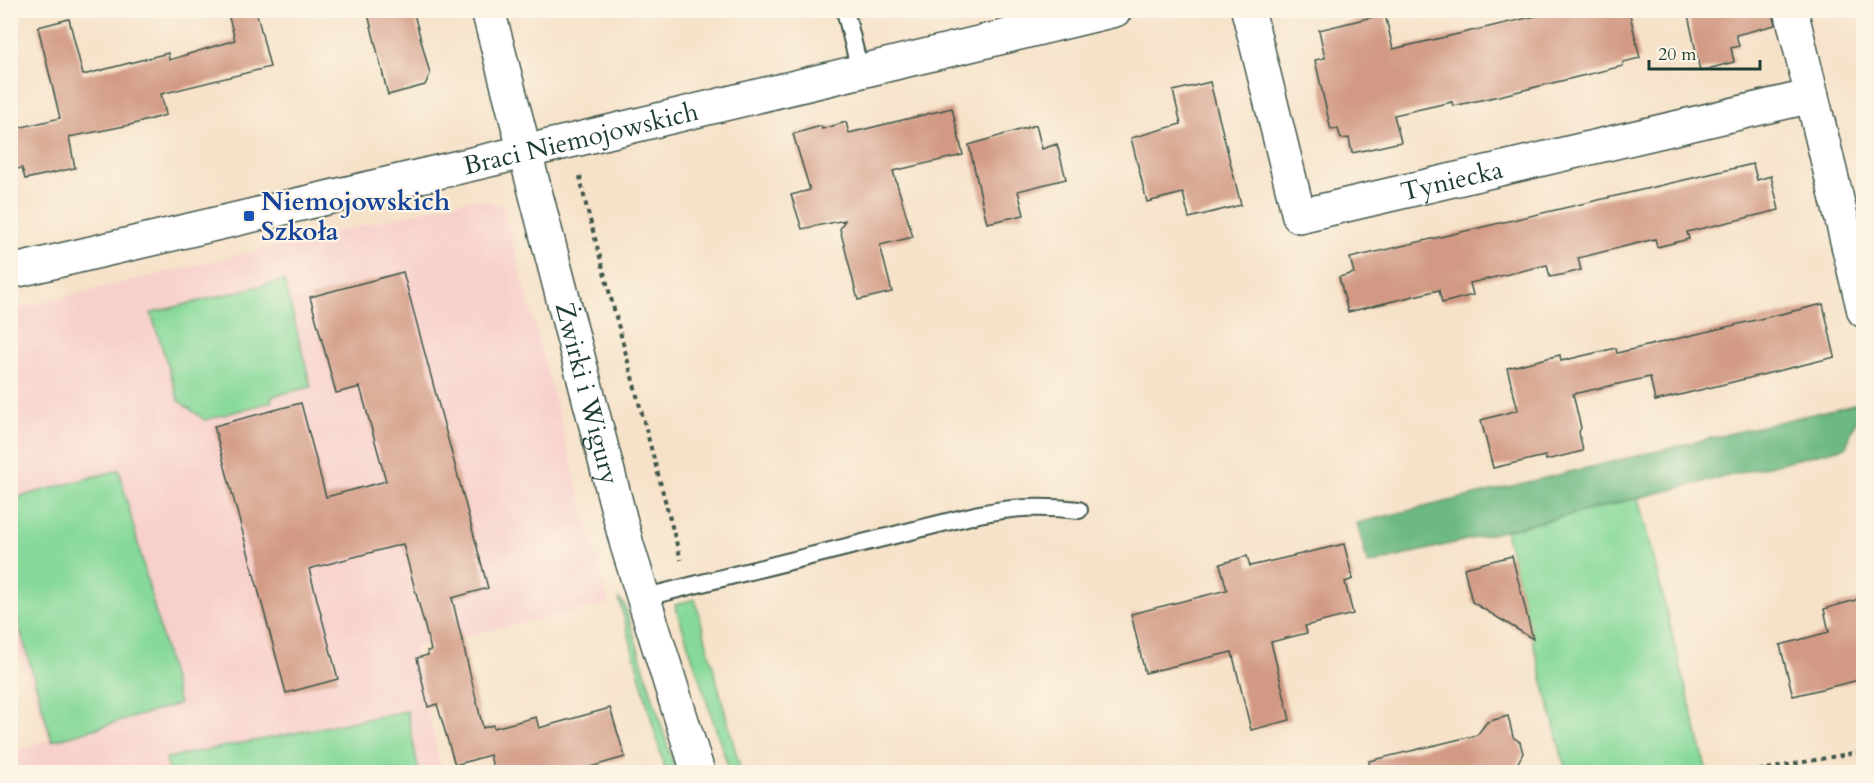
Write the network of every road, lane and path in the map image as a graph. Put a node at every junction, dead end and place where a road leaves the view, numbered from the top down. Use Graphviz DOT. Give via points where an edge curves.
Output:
graph roads {
  1 [pos="488,10"];
  2 [pos="845,10"];
  3 [pos="1115,10"];
  4 [pos="1248,10"];
  5 [pos="1791,10"];
  6 [pos="1053,18"];
  7 [pos="860,71"];
  8 [pos="1812,96"];
  9 [pos="525,151"];
  10 [pos="579,169"];
  11 [pos="10,272"];
  12 [pos="1863,311"];
  13 [pos="1079,510"];
  14 [pos="679,590"];
  15 [pos="642,598"];
  16 [pos="1863,751"];
  17 [pos="698,772"];
  18 [pos="1750,772"];
  1 -- 9 [label="street, Żwirki i Wigury"];
  2 -- 7 [label="lane"];
  3 -- 6 [label="street, Braci Niemojowskich"];
  4 -- 8 [label="street, Tyniecka" via="1299,216"];
  5 -- 8 [label="street"];
  6 -- 7 [label="street, Braci Niemojowskich"];
  7 -- 9 [label="street, Braci Niemojowskich"];
  8 -- 12 [label="street"];
  9 -- 11 [label="street, Braci Niemojowskich"];
  9 -- 15 [label="street, Żwirki i Wigury"];
  10 -- 14 [label="path" via="684,574"];
  13 -- 14 [label="lane" via="1047,506 979,514"];
  14 -- 15 [label="lane"];
  15 -- 17 [label="street, Żwirki i Wigury"];
  16 -- 18 [label="path"];
}
